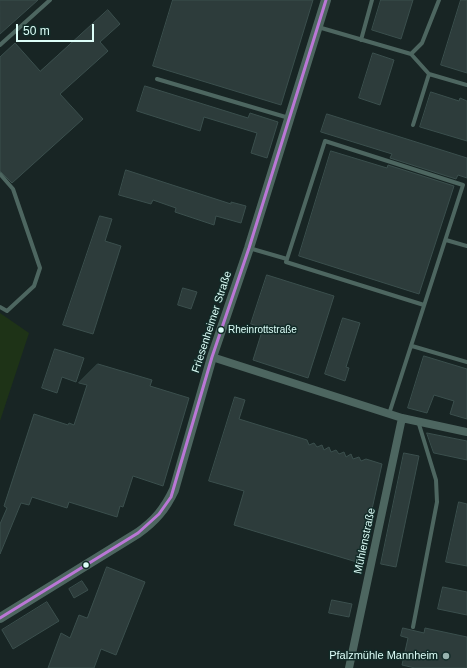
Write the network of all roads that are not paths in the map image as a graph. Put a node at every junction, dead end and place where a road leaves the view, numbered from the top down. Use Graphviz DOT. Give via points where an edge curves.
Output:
graph roads {
  1 [pos="50,0"];
  2 [pos="326,0"];
  3 [pos="372,0"];
  4 [pos="439,0"];
  5 [pos="318,27"];
  6 [pos="361,40"];
  7 [pos="0,45"];
  8 [pos="412,54"];
  9 [pos="429,74"];
  10 [pos="157,79"];
  11 [pos="467,85"];
  12 [pos="290,118"];
  13 [pos="413,124"];
  14 [pos="0,174"];
  15 [pos="446,240"];
  16 [pos="467,246"];
  17 [pos="248,248"];
  18 [pos="287,259"];
  19 [pos="424,305"];
  20 [pos="0,307"];
  21 [pos="412,346"];
  22 [pos="212,357"];
  23 [pos="467,362"];
  24 [pos="390,414"];
  25 [pos="402,418"];
  26 [pos="418,421"];
  27 [pos="467,432"];
  28 [pos="0,618"];
  29 [pos="413,627"];
  30 [pos="349,668"];
  1 -- 7 [label="lane"];
  2 -- 5 [label="street, Friesenheimer Straße"];
  3 -- 6 [label="lane"];
  4 -- 8 [label="lane" via="422,43"];
  5 -- 6 [label="lane"];
  5 -- 12 [label="street, Friesenheimer Straße"];
  6 -- 8 [label="lane"];
  8 -- 9 [label="lane"];
  9 -- 11 [label="lane"];
  9 -- 13 [label="lane"];
  10 -- 12 [label="lane"];
  12 -- 17 [label="street, Friesenheimer Straße"];
  14 -- 20 [label="lane" via="13,189 40,268 34,286 7,311"];
  15 -- 16 [label="lane"];
  15 -- 18 [label="lane" via="463,185 325,141"];
  15 -- 19 [label="lane"];
  17 -- 18 [label="lane"];
  17 -- 22 [label="street, Friesenheimer Straße"];
  18 -- 19 [label="lane" via="286,262"];
  19 -- 21 [label="lane"];
  21 -- 23 [label="lane"];
  21 -- 24 [label="lane"];
  22 -- 24 [label="street"];
  22 -- 28 [label="street, Friesenheimer Straße" via="174,490 162,512 138,533"];
  24 -- 25 [label="street"];
  25 -- 26 [label="street"];
  25 -- 30 [label="street, Mühlenstraße"];
  26 -- 27 [label="street"];
  26 -- 29 [label="lane" via="436,480 437,502"];
}
